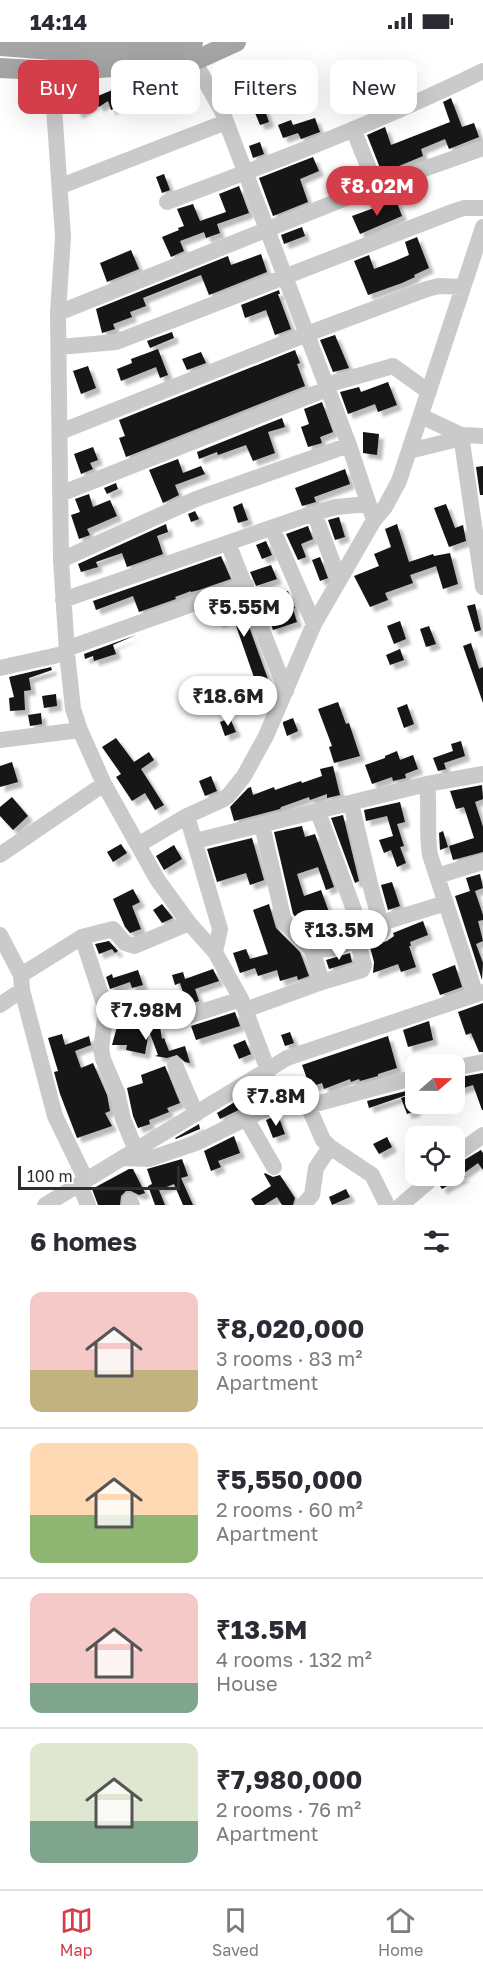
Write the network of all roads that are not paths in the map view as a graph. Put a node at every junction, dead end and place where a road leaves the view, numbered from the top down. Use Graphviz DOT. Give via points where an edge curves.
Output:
graph roads {
  1 [pos="236,42"];
  2 [pos="0,46"];
  3 [pos="63,46"];
  4 [pos="194,52"];
  5 [pos="99,65"];
  6 [pos="0,68"];
  7 [pos="18,69"];
  8 [pos="483,71"];
  9 [pos="55,114"];
  10 [pos="226,122"];
  11 [pos="353,129"];
  12 [pos="483,148"];
  13 [pos="246,173"];
  14 [pos="61,186"];
  15 [pos="375,186"];
  16 [pos="167,202"];
  17 [pos="483,208"];
  18 [pos="483,227"];
  19 [pos="267,229"];
  20 [pos="285,276"];
  21 [pos="463,287"];
  22 [pos="58,313"];
  23 [pos="307,334"];
  24 [pos="59,347"];
  25 [pos="326,387"];
  26 [pos="429,392"];
  27 [pos="422,416"];
  28 [pos="60,432"];
  29 [pos="462,436"];
  30 [pos="483,436"];
  31 [pos="349,445"];
  32 [pos="409,451"];
  33 [pos="60,494"];
  34 [pos="371,512"];
  35 [pos="314,513"];
  36 [pos="479,527"];
  37 [pos="272,528"];
  38 [pos="228,543"];
  39 [pos="61,560"];
  40 [pos="339,579"];
  41 [pos="246,585"];
  42 [pos="483,587"];
  43 [pos="63,600"];
  44 [pos="314,624"];
  45 [pos="67,651"];
  46 [pos="0,668"];
  47 [pos="286,691"];
  48 [pos="80,730"];
  49 [pos="0,740"];
  50 [pos="483,774"];
  51 [pos="104,784"];
  52 [pos="427,784"];
  53 [pos="351,804"];
  54 [pos="318,812"];
  55 [pos="187,816"];
  56 [pos="262,825"];
  57 [pos="195,841"];
  58 [pos="138,845"];
  59 [pos="0,855"];
  60 [pos="483,862"];
  61 [pos="437,876"];
  62 [pos="446,903"];
  63 [pos="354,910"];
  64 [pos="189,923"];
  65 [pos="381,923"];
  66 [pos="0,935"];
  67 [pos="82,937"];
  68 [pos="357,940"];
  69 [pos="312,950"];
  70 [pos="215,952"];
  71 [pos="0,974"];
  72 [pos="19,977"];
  73 [pos="322,982"];
  74 [pos="479,994"];
  75 [pos="243,1004"];
  76 [pos="0,1005"];
  77 [pos="106,1010"];
  78 [pos="483,1062"];
  79 [pos="175,1065"];
  80 [pos="465,1066"];
  81 [pos="266,1071"];
  82 [pos="405,1080"];
  83 [pos="280,1102"];
  84 [pos="308,1106"];
  85 [pos="196,1114"];
  86 [pos="247,1120"];
  87 [pos="483,1135"];
  88 [pos="330,1147"];
  89 [pos="465,1148"];
  90 [pos="129,1153"];
  91 [pos="274,1167"];
  92 [pos="83,1182"];
  93 [pos="423,1186"];
  94 [pos="45,1205"];
  95 [pos="88,1205"];
  96 [pos="303,1205"];
  97 [pos="387,1205"];
  98 [pos="401,1205"];
  1 -- 4 [label="main road"];
  2 -- 3 [label="main road"];
  3 -- 4 [label="main road"];
  4 -- 5 [label="main road"];
  4 -- 10 [label="street"];
  6 -- 7 [label="main road"];
  8 -- 11 [label="street"];
  9 -- 14 [label="street"];
  10 -- 13 [label="street"];
  10 -- 14 [label="street"];
  11 -- 13 [label="street"];
  11 -- 15 [label="street"];
  12 -- 15 [label="street"];
  13 -- 16 [label="street"];
  13 -- 19 [label="street"];
  14 -- 22 [label="street" via="63,237"];
  15 -- 19 [label="street"];
  17 -- 20 [label="street" via="452,212"];
  18 -- 21 [label="street"];
  19 -- 20 [label="street"];
  19 -- 22 [label="street"];
  20 -- 23 [label="street"];
  20 -- 24 [label="street" via="116,342"];
  21 -- 23 [label="street" via="433,287"];
  21 -- 26 [label="street"];
  22 -- 24 [label="street"];
  23 -- 25 [label="street"];
  23 -- 28 [label="street"];
  24 -- 28 [label="street"];
  25 -- 26 [label="street" via="393,366"];
  25 -- 31 [label="street"];
  25 -- 33 [label="street"];
  26 -- 27 [label="street"];
  27 -- 29 [label="street"];
  27 -- 32 [label="street"];
  28 -- 33 [label="street"];
  29 -- 30 [label="street"];
  29 -- 32 [label="street"];
  29 -- 36 [label="street"];
  31 -- 34 [label="street"];
  31 -- 39 [label="street" via="196,499"];
  32 -- 34 [label="street" via="393,494"];
  33 -- 39 [label="street"];
  34 -- 35 [label="street" via="336,507"];
  34 -- 40 [label="street"];
  35 -- 37 [label="street"];
  35 -- 40 [label="street"];
  36 -- 42 [label="street"];
  37 -- 38 [label="street"];
  37 -- 44 [label="street"];
  38 -- 41 [label="street"];
  38 -- 43 [label="street"];
  39 -- 43 [label="street"];
  40 -- 44 [label="street"];
  41 -- 45 [label="street"];
  41 -- 47 [label="street"];
  43 -- 45 [label="street"];
  44 -- 47 [label="street"];
  45 -- 46 [label="street"];
  45 -- 48 [label="street" via="73,709"];
  47 -- 55 [label="street" via="253,761 233,790 222,800"];
  48 -- 49 [label="street"];
  48 -- 51 [label="street"];
  50 -- 52 [label="street"];
  51 -- 58 [label="street"];
  51 -- 59 [label="street"];
  52 -- 53 [label="street"];
  52 -- 61 [label="street" via="428,844"];
  53 -- 54 [label="street"];
  53 -- 65 [label="street"];
  54 -- 56 [label="street"];
  54 -- 63 [label="street"];
  55 -- 57 [label="street"];
  55 -- 58 [label="street"];
  56 -- 57 [label="street"];
  56 -- 69 [label="street" via="282,917"];
  57 -- 70 [label="street" via="220,929"];
  58 -- 64 [label="street"];
  60 -- 61 [label="street"];
  61 -- 62 [label="street"];
  62 -- 65 [label="street"];
  62 -- 74 [label="street"];
  64 -- 67 [label="street" via="134,946 125,943 113,929"];
  64 -- 70 [label="street"];
  65 -- 68 [label="street" via="380,933"];
  66 -- 72 [label="street"];
  67 -- 72 [label="street"];
  67 -- 77 [label="street"];
  68 -- 69 [label="street"];
  68 -- 73 [label="street" via="364,968"];
  69 -- 73 [label="street"];
  70 -- 75 [label="street"];
  71 -- 72 [label="street"];
  72 -- 76 [label="street"];
  72 -- 92 [label="street" via="56,1116"];
  73 -- 75 [label="street"];
  74 -- 81 [label="street" via="287,1058"];
  75 -- 77 [label="street" via="179,1019 144,1018"];
  75 -- 81 [label="street"];
  77 -- 90 [label="street" via="101,1048 117,1092"];
  78 -- 80 [label="street"];
  79 -- 85 [label="street"];
  81 -- 83 [label="street"];
  81 -- 85 [label="street"];
  82 -- 84 [label="street"];
  83 -- 84 [label="street"];
  83 -- 86 [label="street"];
  84 -- 88 [label="street"];
  85 -- 90 [label="street"];
  86 -- 90 [label="street" via="148,1159"];
  86 -- 91 [label="street"];
  87 -- 89 [label="street"];
  88 -- 96 [label="street" via="316,1168 312,1195"];
  88 -- 97 [label="street" via="372,1176"];
  90 -- 92 [label="street"];
  92 -- 94 [label="street"];
  92 -- 95 [label="street"];
  93 -- 98 [label="street"];
}
